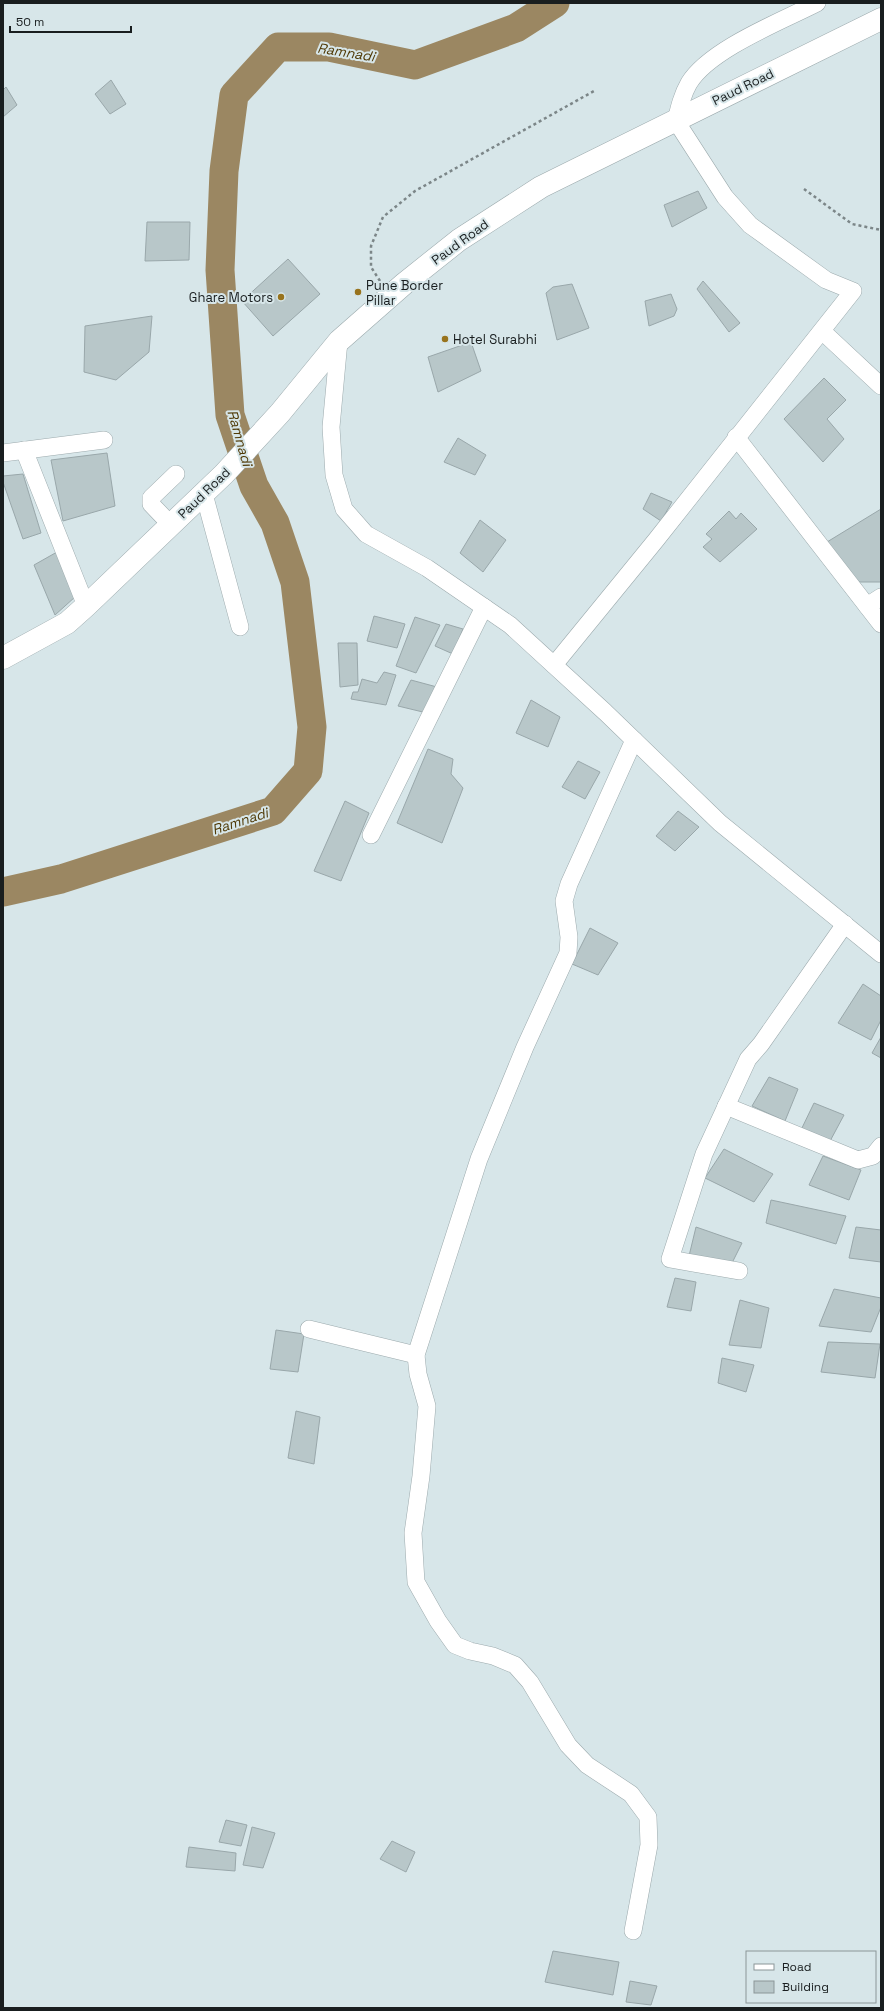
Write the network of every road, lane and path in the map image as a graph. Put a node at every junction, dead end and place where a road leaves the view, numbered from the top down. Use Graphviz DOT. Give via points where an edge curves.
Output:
graph roads {
  1 [pos="817,3"];
  2 [pos="881,19"];
  3 [pos="594,91"];
  4 [pos="676,121"];
  5 [pos="804,189"];
  6 [pos="881,230"];
  7 [pos="389,297"];
  8 [pos="822,331"];
  9 [pos="339,341"];
  10 [pos="881,386"];
  11 [pos="736,437"];
  12 [pos="104,440"];
  13 [pos="24,450"];
  14 [pos="3,453"];
  15 [pos="176,474"];
  16 [pos="204,494"];
  17 [pos="171,525"];
  18 [pos="874,602"];
  19 [pos="86,606"];
  20 [pos="484,607"];
  21 [pos="881,624"];
  22 [pos="240,627"];
  23 [pos="3,658"];
  24 [pos="554,665"];
  25 [pos="634,740"];
  26 [pos="372,835"];
  27 [pos="845,924"];
  28 [pos="881,954"];
  29 [pos="726,1106"];
  30 [pos="881,1146"];
  31 [pos="739,1271"];
  32 [pos="309,1329"];
  33 [pos="416,1355"];
  34 [pos="633,1931"];
  1 -- 4 [label="street" via="735,44 707,64 690,82 682,97"];
  2 -- 4 [label="main road, Paud Road"];
  3 -- 7 [label="path" via="415,192 384,217 371,246 371,267"];
  4 -- 7 [label="main road, Paud Road" via="541,188 459,240"];
  4 -- 8 [label="street" via="725,197 750,226 826,280 853,291"];
  5 -- 6 [label="path" via="852,224"];
  7 -- 9 [label="main road, Paud Road"];
  8 -- 10 [label="street"];
  8 -- 11 [label="street"];
  9 -- 16 [label="main road, Paud Road" via="280,413"];
  9 -- 20 [label="street" via="331,427 334,475 344,509 366,534 427,568"];
  11 -- 18 [label="street"];
  11 -- 24 [label="street"];
  12 -- 13 [label="street"];
  13 -- 14 [label="street"];
  13 -- 19 [label="street"];
  15 -- 17 [label="street" via="151,498 151,504"];
  16 -- 17 [label="main road, Paud Road"];
  16 -- 22 [label="street"];
  17 -- 19 [label="main road, Paud Road"];
  18 -- 21 [label="street"];
  19 -- 23 [label="main road, Paud Road" via="67,623"];
  20 -- 24 [label="street" via="510,625"];
  20 -- 26 [label="street"];
  24 -- 25 [label="street"];
  25 -- 27 [label="street" via="720,823"];
  25 -- 33 [label="street" via="569,884 564,901 569,937 568,953 525,1046 479,1159"];
  27 -- 28 [label="street"];
  27 -- 29 [label="street" via="748,1059"];
  29 -- 30 [label="street" via="858,1160 873,1156"];
  29 -- 31 [label="street" via="704,1154 670,1259"];
  32 -- 33 [label="street"];
  33 -- 34 [label="street" via="418,1374 427,1406 413,1533 416,1582 456,1645 515,1665 530,1682 568,1745 587,1765 632,1794 648,1817 648,1845"];
}
